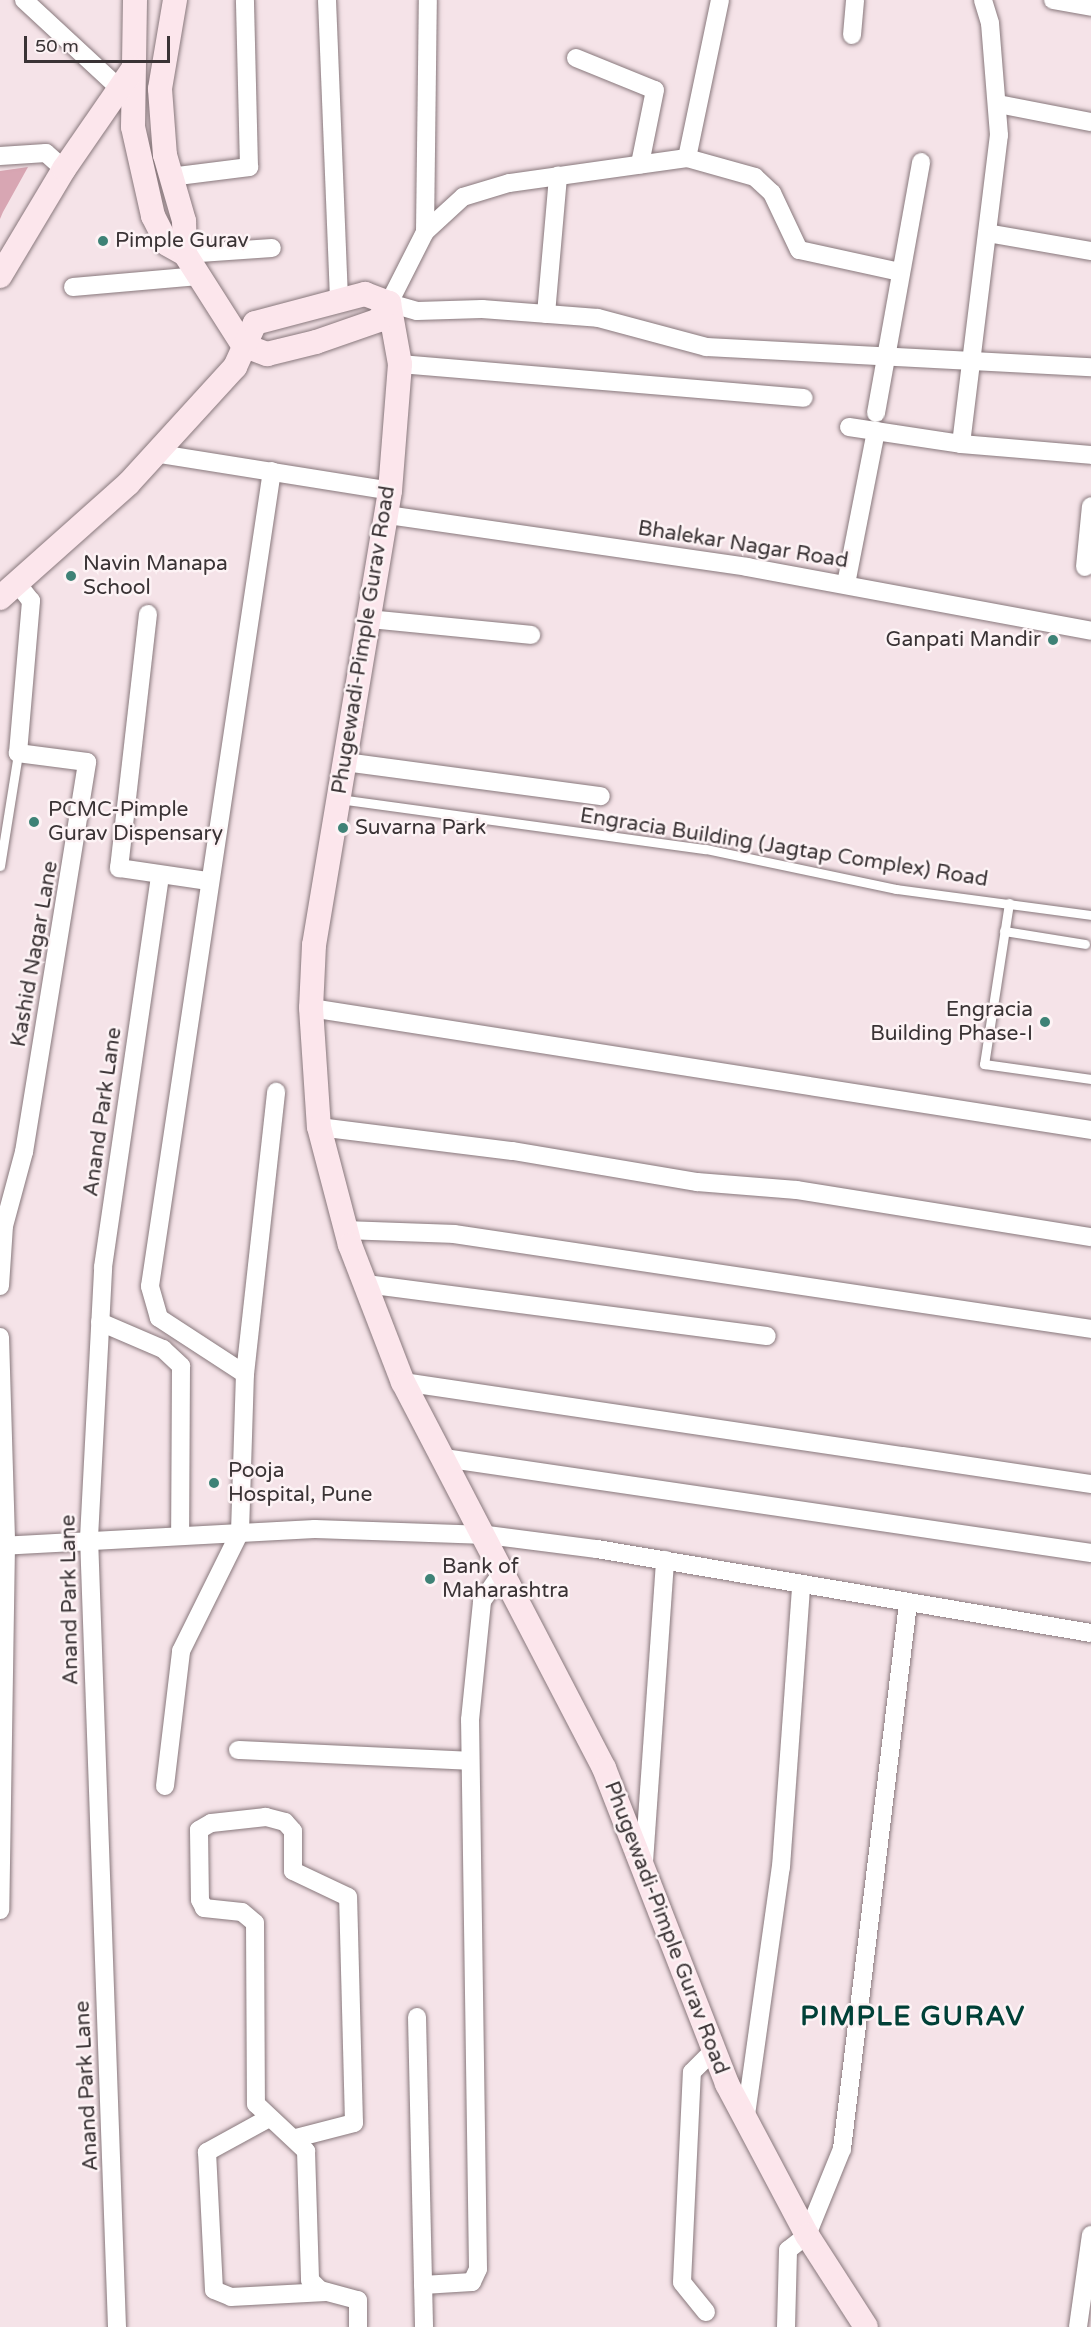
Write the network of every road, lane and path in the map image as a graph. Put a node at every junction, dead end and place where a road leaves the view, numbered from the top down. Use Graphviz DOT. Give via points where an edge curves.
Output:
graph roads {
  1 [pos="24,0"];
  2 [pos="135,0"];
  3 [pos="175,0"];
  4 [pos="245,0"];
  5 [pos="327,0"];
  6 [pos="428,0"];
  7 [pos="720,0"];
  8 [pos="855,0"];
  9 [pos="983,0"];
  10 [pos="1053,0"];
  11 [pos="1091,7"];
  12 [pos="852,35"];
  13 [pos="576,58"];
  14 [pos="133,69"];
  15 [pos="120,89"];
  16 [pos="998,104"];
  17 [pos="1091,122"];
  18 [pos="0,156"];
  19 [pos="687,158"];
  20 [pos="921,162"];
  21 [pos="640,164"];
  22 [pos="64,169"];
  23 [pos="558,176"];
  24 [pos="170,177"];
  25 [pos="424,232"];
  26 [pos="987,233"];
  27 [pos="272,248"];
  28 [pos="1091,251"];
  29 [pos="185,254"];
  30 [pos="900,272"];
  31 [pos="0,276"];
  32 [pos="199,276"];
  33 [pos="73,286"];
  34 [pos="339,300"];
  35 [pos="390,303"];
  36 [pos="546,314"];
  37 [pos="243,345"];
  38 [pos="883,358"];
  39 [pos="971,362"];
  40 [pos="400,364"];
  41 [pos="1091,367"];
  42 [pos="804,398"];
  43 [pos="876,422"];
  44 [pos="849,426"];
  45 [pos="962,444"];
  46 [pos="154,453"];
  47 [pos="1091,455"];
  48 [pos="272,471"];
  49 [pos="390,491"];
  50 [pos="1091,506"];
  51 [pos="387,515"];
  52 [pos="1085,567"];
  53 [pos="846,584"];
  54 [pos="8,590"];
  55 [pos="148,614"];
  56 [pos="369,619"];
  57 [pos="1091,631"];
  58 [pos="531,635"];
  59 [pos="18,753"];
  60 [pos="345,762"];
  61 [pos="601,796"];
  62 [pos="339,799"];
  63 [pos="0,866"];
  64 [pos="160,876"];
  65 [pos="208,881"];
  66 [pos="1009,903"];
  67 [pos="1091,915"];
  68 [pos="1004,931"];
  69 [pos="1085,944"];
  70 [pos="311,1008"];
  71 [pos="1091,1079"];
  72 [pos="276,1092"];
  73 [pos="319,1127"];
  74 [pos="1091,1130"];
  75 [pos="346,1230"];
  76 [pos="1091,1237"];
  77 [pos="366,1284"];
  78 [pos="0,1286"];
  79 [pos="100,1322"];
  80 [pos="1091,1329"];
  81 [pos="0,1336"];
  82 [pos="767,1336"];
  83 [pos="245,1374"];
  84 [pos="403,1382"];
  85 [pos="444,1458"];
  86 [pos="1091,1484"];
  87 [pos="240,1532"];
  88 [pos="180,1534"];
  89 [pos="487,1535"];
  90 [pos="89,1538"];
  91 [pos="3,1545"];
  92 [pos="1091,1553"];
  93 [pos="665,1560"];
  94 [pos="504,1570"];
  95 [pos="801,1585"];
  96 [pos="909,1604"];
  97 [pos="1091,1633"];
  98 [pos="238,1750"];
  99 [pos="470,1761"];
  100 [pos="165,1786"];
  101 [pos="644,1862"];
  102 [pos="0,1910"];
  103 [pos="417,2017"];
  104 [pos="714,2050"];
  105 [pos="269,2118"];
  106 [pos="746,2122"];
  107 [pos="296,2138"];
  108 [pos="807,2235"];
  109 [pos="1091,2235"];
  110 [pos="423,2285"];
  111 [pos="326,2292"];
  112 [pos="706,2312"];
  113 [pos="117,2327"];
  114 [pos="358,2327"];
  115 [pos="424,2327"];
  116 [pos="786,2327"];
  117 [pos="866,2327"];
  118 [pos="1078,2327"];
  1 -- 15 [label="street"];
  2 -- 14 [label="street"];
  3 -- 24 [label="street" via="160,89"];
  4 -- 24 [label="street" via="249,167"];
  5 -- 34 [label="street"];
  6 -- 25 [label="street"];
  7 -- 19 [label="street"];
  8 -- 12 [label="street"];
  9 -- 16 [label="street"];
  10 -- 11 [label="street"];
  13 -- 21 [label="street" via="655,90"];
  14 -- 15 [label="street"];
  14 -- 29 [label="street" via="133,127 153,216 167,244"];
  15 -- 22 [label="street"];
  16 -- 17 [label="street"];
  16 -- 26 [label="street" via="999,135"];
  18 -- 22 [label="street" via="46,153"];
  19 -- 21 [label="street"];
  19 -- 30 [label="street" via="755,177 772,193 799,250"];
  20 -- 30 [label="street"];
  21 -- 23 [label="street"];
  22 -- 31 [label="street"];
  23 -- 25 [label="street" via="463,196"];
  23 -- 36 [label="street"];
  24 -- 29 [label="street" via="184,221"];
  25 -- 35 [label="street"];
  26 -- 28 [label="street"];
  26 -- 39 [label="street"];
  27 -- 29 [label="street"];
  29 -- 32 [label="street"];
  30 -- 38 [label="street"];
  32 -- 33 [label="street"];
  32 -- 37 [label="street"];
  34 -- 35 [label="street" via="365,294"];
  34 -- 37 [label="street" via="255,323"];
  35 -- 36 [label="street" via="417,311"];
  35 -- 37 [label="street" via="379,320 316,342 267,354"];
  35 -- 40 [label="street, Phugewadi-Pimple Gurav Road"];
  36 -- 38 [label="street" via="598,318 706,347"];
  37 -- 46 [label="street" via="235,367"];
  38 -- 39 [label="street"];
  38 -- 43 [label="street"];
  39 -- 41 [label="street"];
  39 -- 45 [label="street"];
  40 -- 42 [label="street"];
  40 -- 49 [label="street, Phugewadi-Pimple Gurav Road"];
  43 -- 44 [label="street"];
  43 -- 45 [label="street"];
  43 -- 53 [label="street"];
  45 -- 47 [label="street"];
  46 -- 48 [label="street"];
  46 -- 54 [label="street" via="128,484"];
  48 -- 49 [label="street"];
  48 -- 65 [label="street"];
  49 -- 51 [label="street, Phugewadi-Pimple Gurav Road"];
  50 -- 52 [label="street"];
  51 -- 53 [label="street, Bhalekar Nagar Road"];
  51 -- 56 [label="street, Phugewadi-Pimple Gurav Road"];
  53 -- 57 [label="street, Bhalekar Nagar Road"];
  54 -- 59 [label="street" via="31,601"];
  55 -- 64 [label="street" via="119,868"];
  56 -- 58 [label="street"];
  56 -- 60 [label="street, Phugewadi-Pimple Gurav Road"];
  59 -- 63 [label="lane"];
  59 -- 78 [label="street, Kashid Nagar Lane" via="87,762 24,1152 4,1226"];
  60 -- 61 [label="street"];
  60 -- 62 [label="street, Phugewadi-Pimple Gurav Road"];
  62 -- 66 [label="lane, Engracia Building (Jagtap Complex) Road" via="706,849 896,889"];
  62 -- 70 [label="street, Phugewadi-Pimple Gurav Road" via="314,945"];
  64 -- 65 [label="street"];
  64 -- 79 [label="street, Anand Park Lane" via="103,1267"];
  65 -- 83 [label="street" via="151,1302 159,1318"];
  66 -- 67 [label="lane, Engracia Building (Jagtap Complex) Road"];
  66 -- 68 [label="lane, Engracia Building (Jagtap Complex) Road"];
  68 -- 69 [label="lane"];
  68 -- 71 [label="lane, Engracia Building (Jagtap Complex) Road" via="984,1064"];
  70 -- 73 [label="street, Phugewadi-Pimple Gurav Road"];
  70 -- 74 [label="street"];
  72 -- 83 [label="street"];
  73 -- 75 [label="street, Phugewadi-Pimple Gurav Road"];
  73 -- 76 [label="street" via="513,1151 697,1182 797,1190"];
  75 -- 77 [label="street, Phugewadi-Pimple Gurav Road"];
  75 -- 80 [label="street" via="454,1234"];
  77 -- 82 [label="street" via="433,1288"];
  77 -- 84 [label="street, Phugewadi-Pimple Gurav Road"];
  79 -- 88 [label="street" via="163,1349 181,1366"];
  79 -- 90 [label="street, Anand Park Lane"];
  81 -- 91 [label="street"];
  83 -- 87 [label="street"];
  84 -- 85 [label="street, Phugewadi-Pimple Gurav Road"];
  84 -- 86 [label="street"];
  85 -- 89 [label="street, Phugewadi-Pimple Gurav Road"];
  85 -- 92 [label="street"];
  87 -- 88 [label="street"];
  87 -- 89 [label="street"];
  87 -- 100 [label="street" via="181,1651"];
  88 -- 90 [label="street"];
  89 -- 93 [label="street"];
  89 -- 94 [label="street, Phugewadi-Pimple Gurav Road"];
  90 -- 91 [label="street"];
  90 -- 113 [label="street, Anand Park Lane"];
  91 -- 102 [label="street"];
  93 -- 95 [label="street"];
  93 -- 101 [label="street"];
  94 -- 99 [label="street" via="482,1601"];
  94 -- 101 [label="street, Phugewadi-Pimple Gurav Road" via="604,1768"];
  95 -- 96 [label="street"];
  95 -- 106 [label="street" via="781,1867"];
  96 -- 97 [label="street"];
  96 -- 108 [label="street" via="842,2149"];
  98 -- 99 [label="street"];
  99 -- 110 [label="street" via="477,2269 472,2282"];
  101 -- 104 [label="street, Phugewadi-Pimple Gurav Road"];
  103 -- 110 [label="street"];
  104 -- 106 [label="street, Phugewadi-Pimple Gurav Road"];
  104 -- 112 [label="street" via="692,2072 682,2282"];
  105 -- 107 [label="street"];
  105 -- 107 [label="street" via="256,2104 255,1923 242,1912 204,1908 199,1830 211,1823 266,1816 293,1831 293,1871 348,1898 354,2123"];
  105 -- 111 [label="street" via="207,2152 214,2290 231,2297"];
  106 -- 108 [label="street, Phugewadi-Pimple Gurav Road"];
  107 -- 111 [label="street" via="306,2151 310,2280"];
  108 -- 116 [label="street" via="788,2250"];
  108 -- 117 [label="street, Phugewadi-Pimple Gurav Road"];
  109 -- 118 [label="street"];
  110 -- 115 [label="street"];
  111 -- 114 [label="street" via="358,2300"];
}
